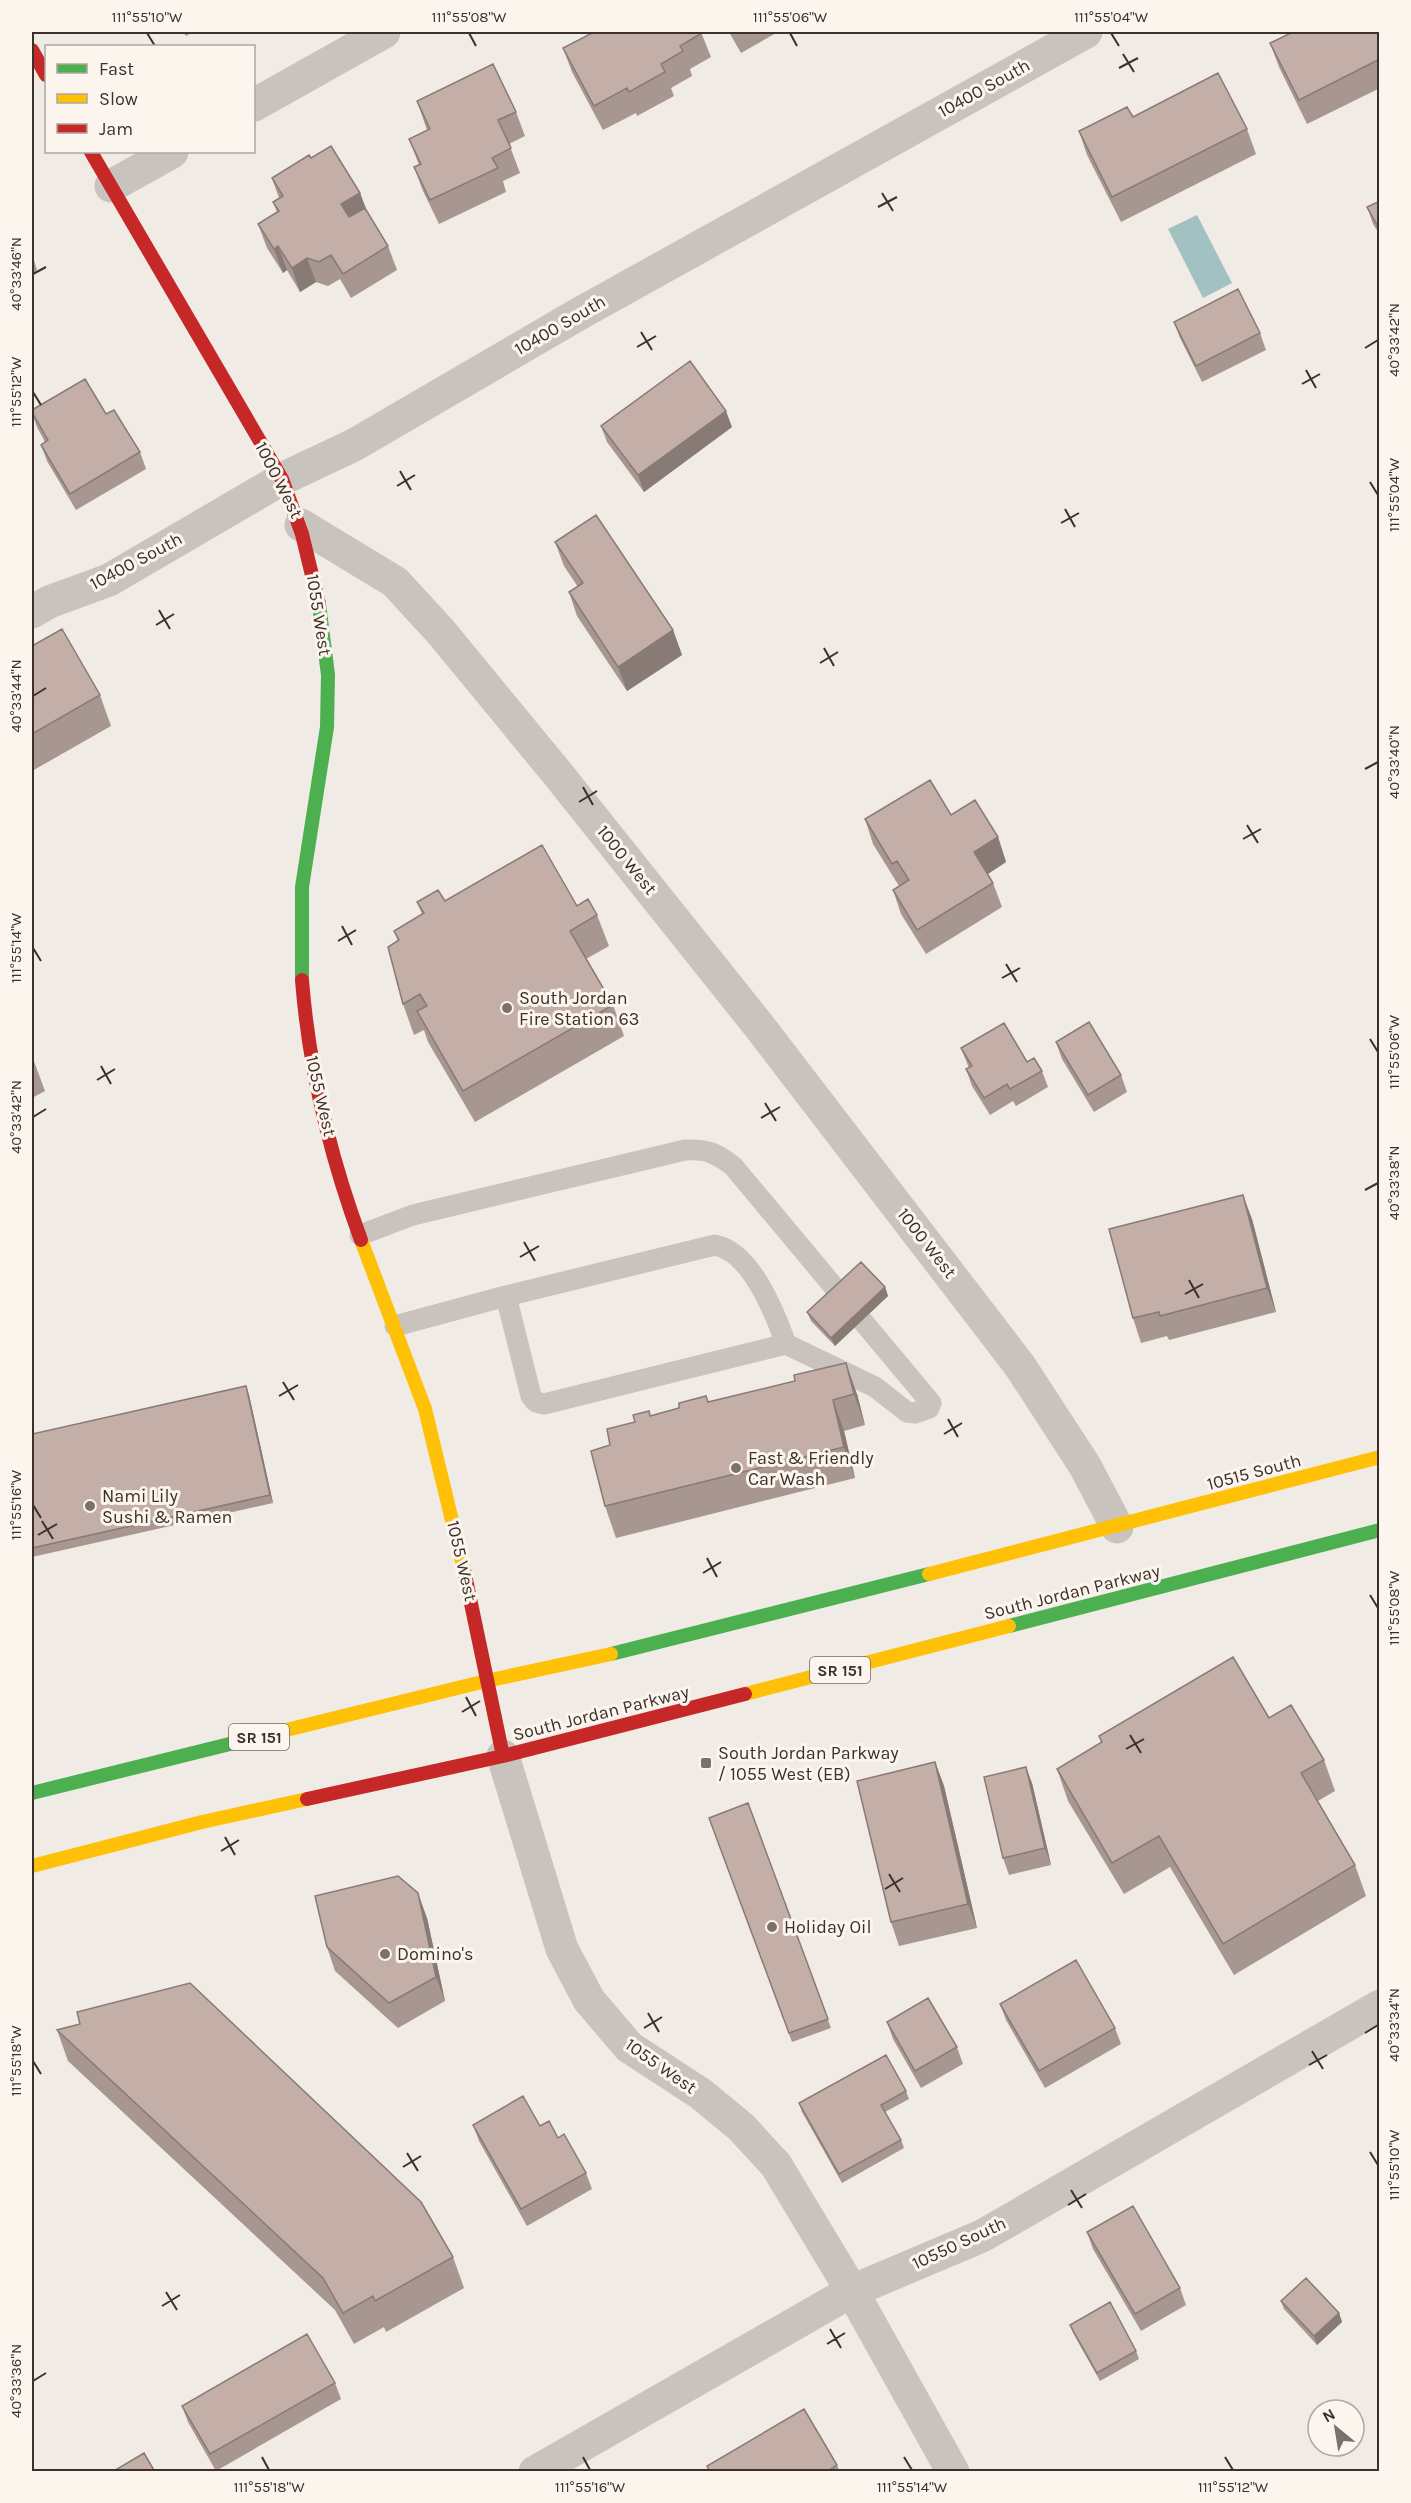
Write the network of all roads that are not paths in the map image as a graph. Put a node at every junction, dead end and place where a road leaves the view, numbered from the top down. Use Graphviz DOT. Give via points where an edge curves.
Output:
graph roads {
  1 [pos="384,32"];
  2 [pos="1086,32"];
  3 [pos="32,50"];
  4 [pos="45,73"];
  5 [pos="255,104"];
  6 [pos="92,153"];
  7 [pos="170,153"];
  8 [pos="111,186"];
  9 [pos="282,479"];
  10 [pos="301,525"];
  11 [pos="32,612"];
  12 [pos="360,1235"];
  13 [pos="506,1296"];
  14 [pos="395,1326"];
  15 [pos="786,1344"];
  16 [pos="1380,1457"];
  17 [pos="1127,1524"];
  18 [pos="1380,1530"];
  19 [pos="486,1681"];
  20 [pos="504,1756"];
  21 [pos="32,1793"];
  22 [pos="32,1866"];
  23 [pos="1380,2006"];
  24 [pos="852,2290"];
  25 [pos="535,2472"];
  26 [pos="953,2472"];
  1 -- 5 [label="street"];
  2 -- 9 [label="street, 10400 South" via="577,315 354,445"];
  3 -- 4 [label="main road"];
  6 -- 8 [label="main road, 1000 West"];
  7 -- 8 [label="street"];
  8 -- 9 [label="main road, 1000 West"];
  9 -- 10 [label="main road, 1000 West"];
  9 -- 11 [label="street, 10400 South" via="109,580"];
  10 -- 12 [label="main road, 1055 West" via="317,584 326,647 328,706 302,889 300,962 308,1035 323,1111"];
  10 -- 17 [label="street, 1000 West" via="395,582 441,632 774,1045 985,1318"];
  12 -- 14 [label="main road, 1055 West"];
  12 -- 15 [label="lane" via="413,1215 686,1150 705,1149 733,1166 751,1186 929,1398 929,1408 907,1412 875,1387"];
  13 -- 14 [label="lane"];
  13 -- 15 [label="lane" via="715,1245 733,1252 766,1294"];
  13 -- 15 [label="lane" via="531,1396 544,1404"];
  14 -- 19 [label="main road, 1055 West" via="424,1408 447,1494 470,1587"];
  16 -- 17 [label="main road, 10515 South / SR 151"];
  17 -- 19 [label="main road, SR 151" via="570,1664"];
  18 -- 20 [label="main road, South Jordan Parkway / SR 151"];
  19 -- 20 [label="main road, 1055 West"];
  19 -- 21 [label="main road, SR 151"];
  20 -- 22 [label="main road, South Jordan Parkway / SR 151" via="201,1822"];
  20 -- 24 [label="street, 1055 West" via="562,1949 589,2000 629,2047 701,2094 741,2127 776,2165"];
  23 -- 24 [label="street, 10550 South" via="982,2236"];
  24 -- 25 [label="street, 10550 South"];
  24 -- 26 [label="street, 1055 West"];
}
